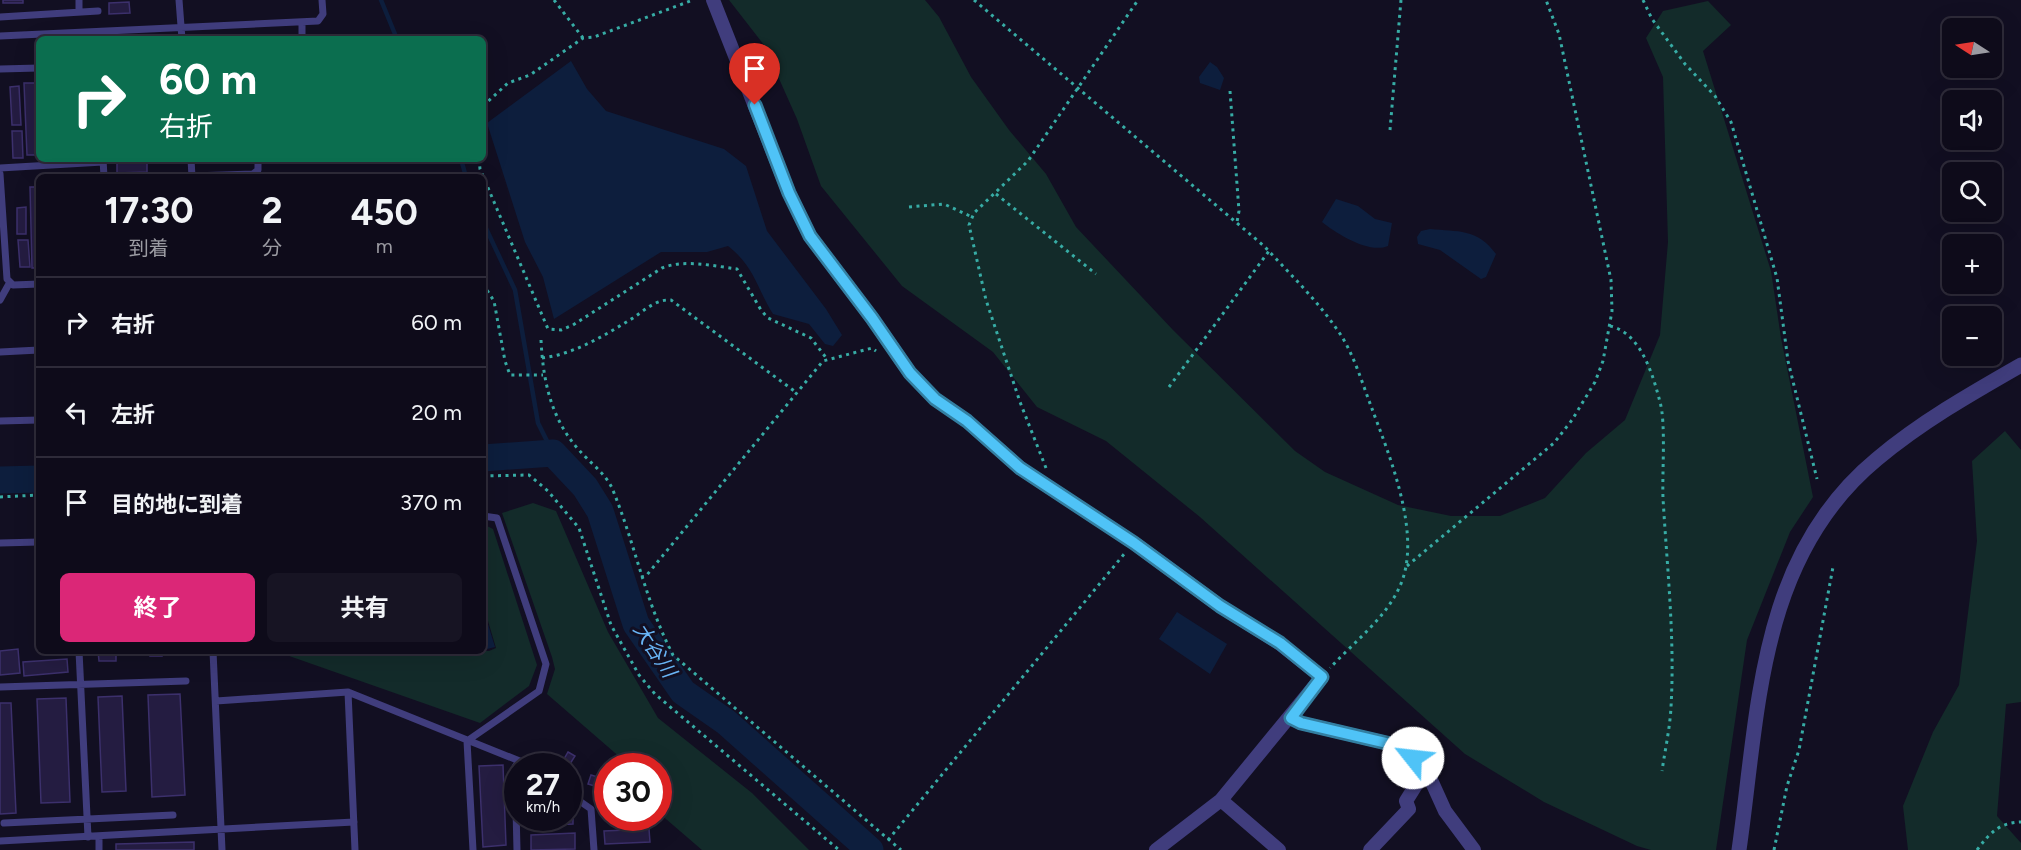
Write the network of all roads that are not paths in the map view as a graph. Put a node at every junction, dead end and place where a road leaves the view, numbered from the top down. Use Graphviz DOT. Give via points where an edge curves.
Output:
graph roads {
  1 [pos="79,0"];
  2 [pos="179,0"];
  3 [pos="322,0"];
  4 [pos="713,0"];
  5 [pos="98,11"];
  6 [pos="80,12"];
  7 [pos="0,17"];
  8 [pos="302,22"];
  9 [pos="181,27"];
  10 [pos="0,36"];
  11 [pos="182,36"];
  12 [pos="302,36"];
  13 [pos="36,68"];
  14 [pos="0,69"];
  15 [pos="88,162"];
  16 [pos="0,168"];
  17 [pos="0,174"];
  18 [pos="10,282"];
  19 [pos="36,284"];
  20 [pos="0,300"];
  21 [pos="36,350"];
  22 [pos="0,352"];
  23 [pos="2021,365"];
  24 [pos="36,420"];
  25 [pos="0,421"];
  26 [pos="486,516"];
  27 [pos="36,542"];
  28 [pos="0,543"];
  29 [pos="79,654"];
  30 [pos="213,654"];
  31 [pos="186,681"];
  32 [pos="81,684"];
  33 [pos="0,687"];
  34 [pos="348,692"];
  35 [pos="216,701"];
  36 [pos="1291,718"];
  37 [pos="467,741"];
  38 [pos="504,755"];
  39 [pos="1426,769"];
  40 [pos="1221,800"];
  41 [pos="582,803"];
  42 [pos="173,815"];
  43 [pos="87,818"];
  44 [pos="354,822"];
  45 [pos="4,823"];
  46 [pos="221,830"];
  47 [pos="517,831"];
  48 [pos="88,837"];
  49 [pos="99,837"];
  50 [pos="0,841"];
  51 [pos="99,850"];
  52 [pos="222,850"];
  53 [pos="355,850"];
  54 [pos="473,850"];
  55 [pos="517,850"];
  56 [pos="594,850"];
  57 [pos="1156,850"];
  58 [pos="1279,850"];
  59 [pos="1370,850"];
  60 [pos="1474,850"];
  61 [pos="1739,850"];
  1 -- 6 [label="lane"];
  2 -- 9 [label="lane"];
  3 -- 8 [label="lane" via="323,14 318,21"];
  4 -- 36 [label="street" via="789,193 810,236 910,373 935,399 967,421 1020,468 1280,643 1322,677"];
  5 -- 6 [label="lane"];
  6 -- 7 [label="lane"];
  8 -- 9 [label="lane"];
  8 -- 12 [label="lane"];
  9 -- 10 [label="lane"];
  9 -- 11 [label="lane"];
  13 -- 14 [label="lane"];
  15 -- 16 [label="lane"];
  17 -- 18 [label="lane"];
  18 -- 19 [label="lane"];
  18 -- 20 [label="lane"];
  21 -- 22 [label="lane"];
  23 -- 61 [label="street" via="1956,403 1876,459 1824,515 1812,535 1794,566 1772,626 1759,690"];
  24 -- 25 [label="lane"];
  26 -- 37 [label="lane" via="497,518 546,664 539,692"];
  27 -- 28 [label="lane"];
  29 -- 32 [label="lane"];
  30 -- 35 [label="lane"];
  31 -- 32 [label="lane"];
  32 -- 33 [label="lane"];
  32 -- 43 [label="lane"];
  34 -- 35 [label="lane"];
  34 -- 37 [label="lane"];
  34 -- 44 [label="lane"];
  35 -- 46 [label="lane"];
  36 -- 39 [label="street" via="1395,745"];
  36 -- 40 [label="street"];
  37 -- 38 [label="lane"];
  37 -- 54 [label="lane"];
  39 -- 59 [label="street" via="1406,801 1409,809"];
  39 -- 60 [label="street" via="1445,811"];
  40 -- 57 [label="street"];
  40 -- 58 [label="street"];
  41 -- 56 [label="lane" via="591,809"];
  42 -- 43 [label="lane"];
  43 -- 45 [label="lane"];
  43 -- 48 [label="lane"];
  44 -- 46 [label="lane"];
  44 -- 53 [label="lane"];
  46 -- 49 [label="lane"];
  46 -- 52 [label="lane"];
  47 -- 55 [label="lane"];
  48 -- 49 [label="lane"];
  48 -- 50 [label="lane"];
  49 -- 51 [label="lane"];
}
